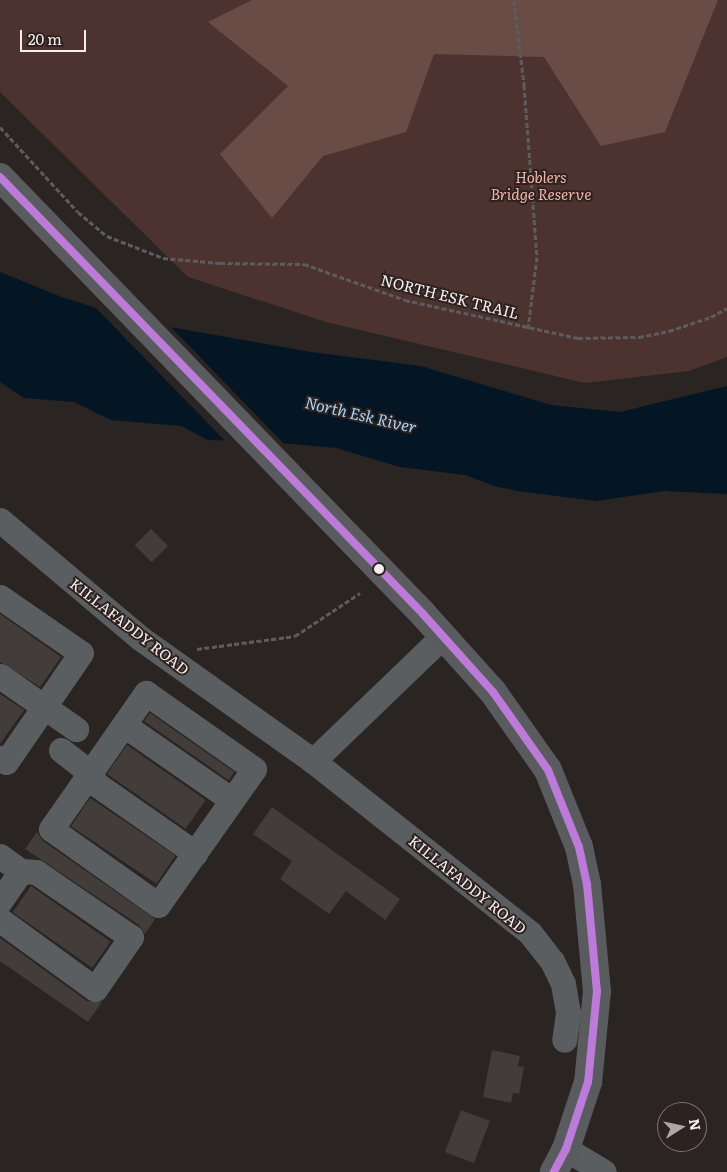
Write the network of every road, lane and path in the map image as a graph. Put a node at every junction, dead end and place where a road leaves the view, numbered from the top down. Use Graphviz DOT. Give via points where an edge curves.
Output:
graph roads {
  1 [pos="514,0"];
  2 [pos="0,127"];
  3 [pos="0,177"];
  4 [pos="727,308"];
  5 [pos="528,328"];
  6 [pos="0,520"];
  7 [pos="360,593"];
  8 [pos="0,597"];
  9 [pos="443,636"];
  10 [pos="194,650"];
  11 [pos="0,676"];
  12 [pos="44,707"];
  13 [pos="124,726"];
  14 [pos="76,729"];
  15 [pos="61,750"];
  16 [pos="0,758"];
  17 [pos="313,761"];
  18 [pos="90,773"];
  19 [pos="232,800"];
  20 [pos="195,853"];
  21 [pos="0,856"];
  22 [pos="21,871"];
  23 [pos="0,901"];
  24 [pos="0,920"];
  25 [pos="564,1040"];
  26 [pos="560,1161"];
  27 [pos="604,1172"];
  1 -- 5 [label="path, NORTH ESK TRAIL" via="537,257"];
  2 -- 5 [label="path, NORTH ESK TRAIL" via="78,212 107,236 139,251 163,258 220,263 304,264 405,300"];
  3 -- 9 [label="highway"];
  4 -- 5 [label="path, NORTH ESK TRAIL" via="670,331 639,337 578,338"];
  6 -- 17 [label="street, KILLAFADDY ROAD" via="140,638"];
  7 -- 10 [label="path" via="294,636"];
  8 -- 12 [label="street" via="81,653"];
  9 -- 17 [label="street"];
  9 -- 26 [label="highway" via="493,692 548,770 578,847 594,937 598,991 588,1082"];
  11 -- 12 [label="street"];
  12 -- 14 [label="street"];
  12 -- 16 [label="street" via="6,762"];
  13 -- 18 [label="street"];
  13 -- 19 [label="street"];
  13 -- 19 [label="street" via="146,693 254,769"];
  15 -- 18 [label="street"];
  17 -- 25 [label="street, KILLAFADDY ROAD" via="530,933 552,961 563,984 568,1013"];
  18 -- 20 [label="street" via="96,784"];
  18 -- 20 [label="street" via="51,829 158,905"];
  19 -- 20 [label="street"];
  21 -- 22 [label="street"];
  22 -- 23 [label="street"];
  22 -- 24 [label="street" via="36,872 131,937 95,989"];
  26 -- 27 [label="street"];
}
